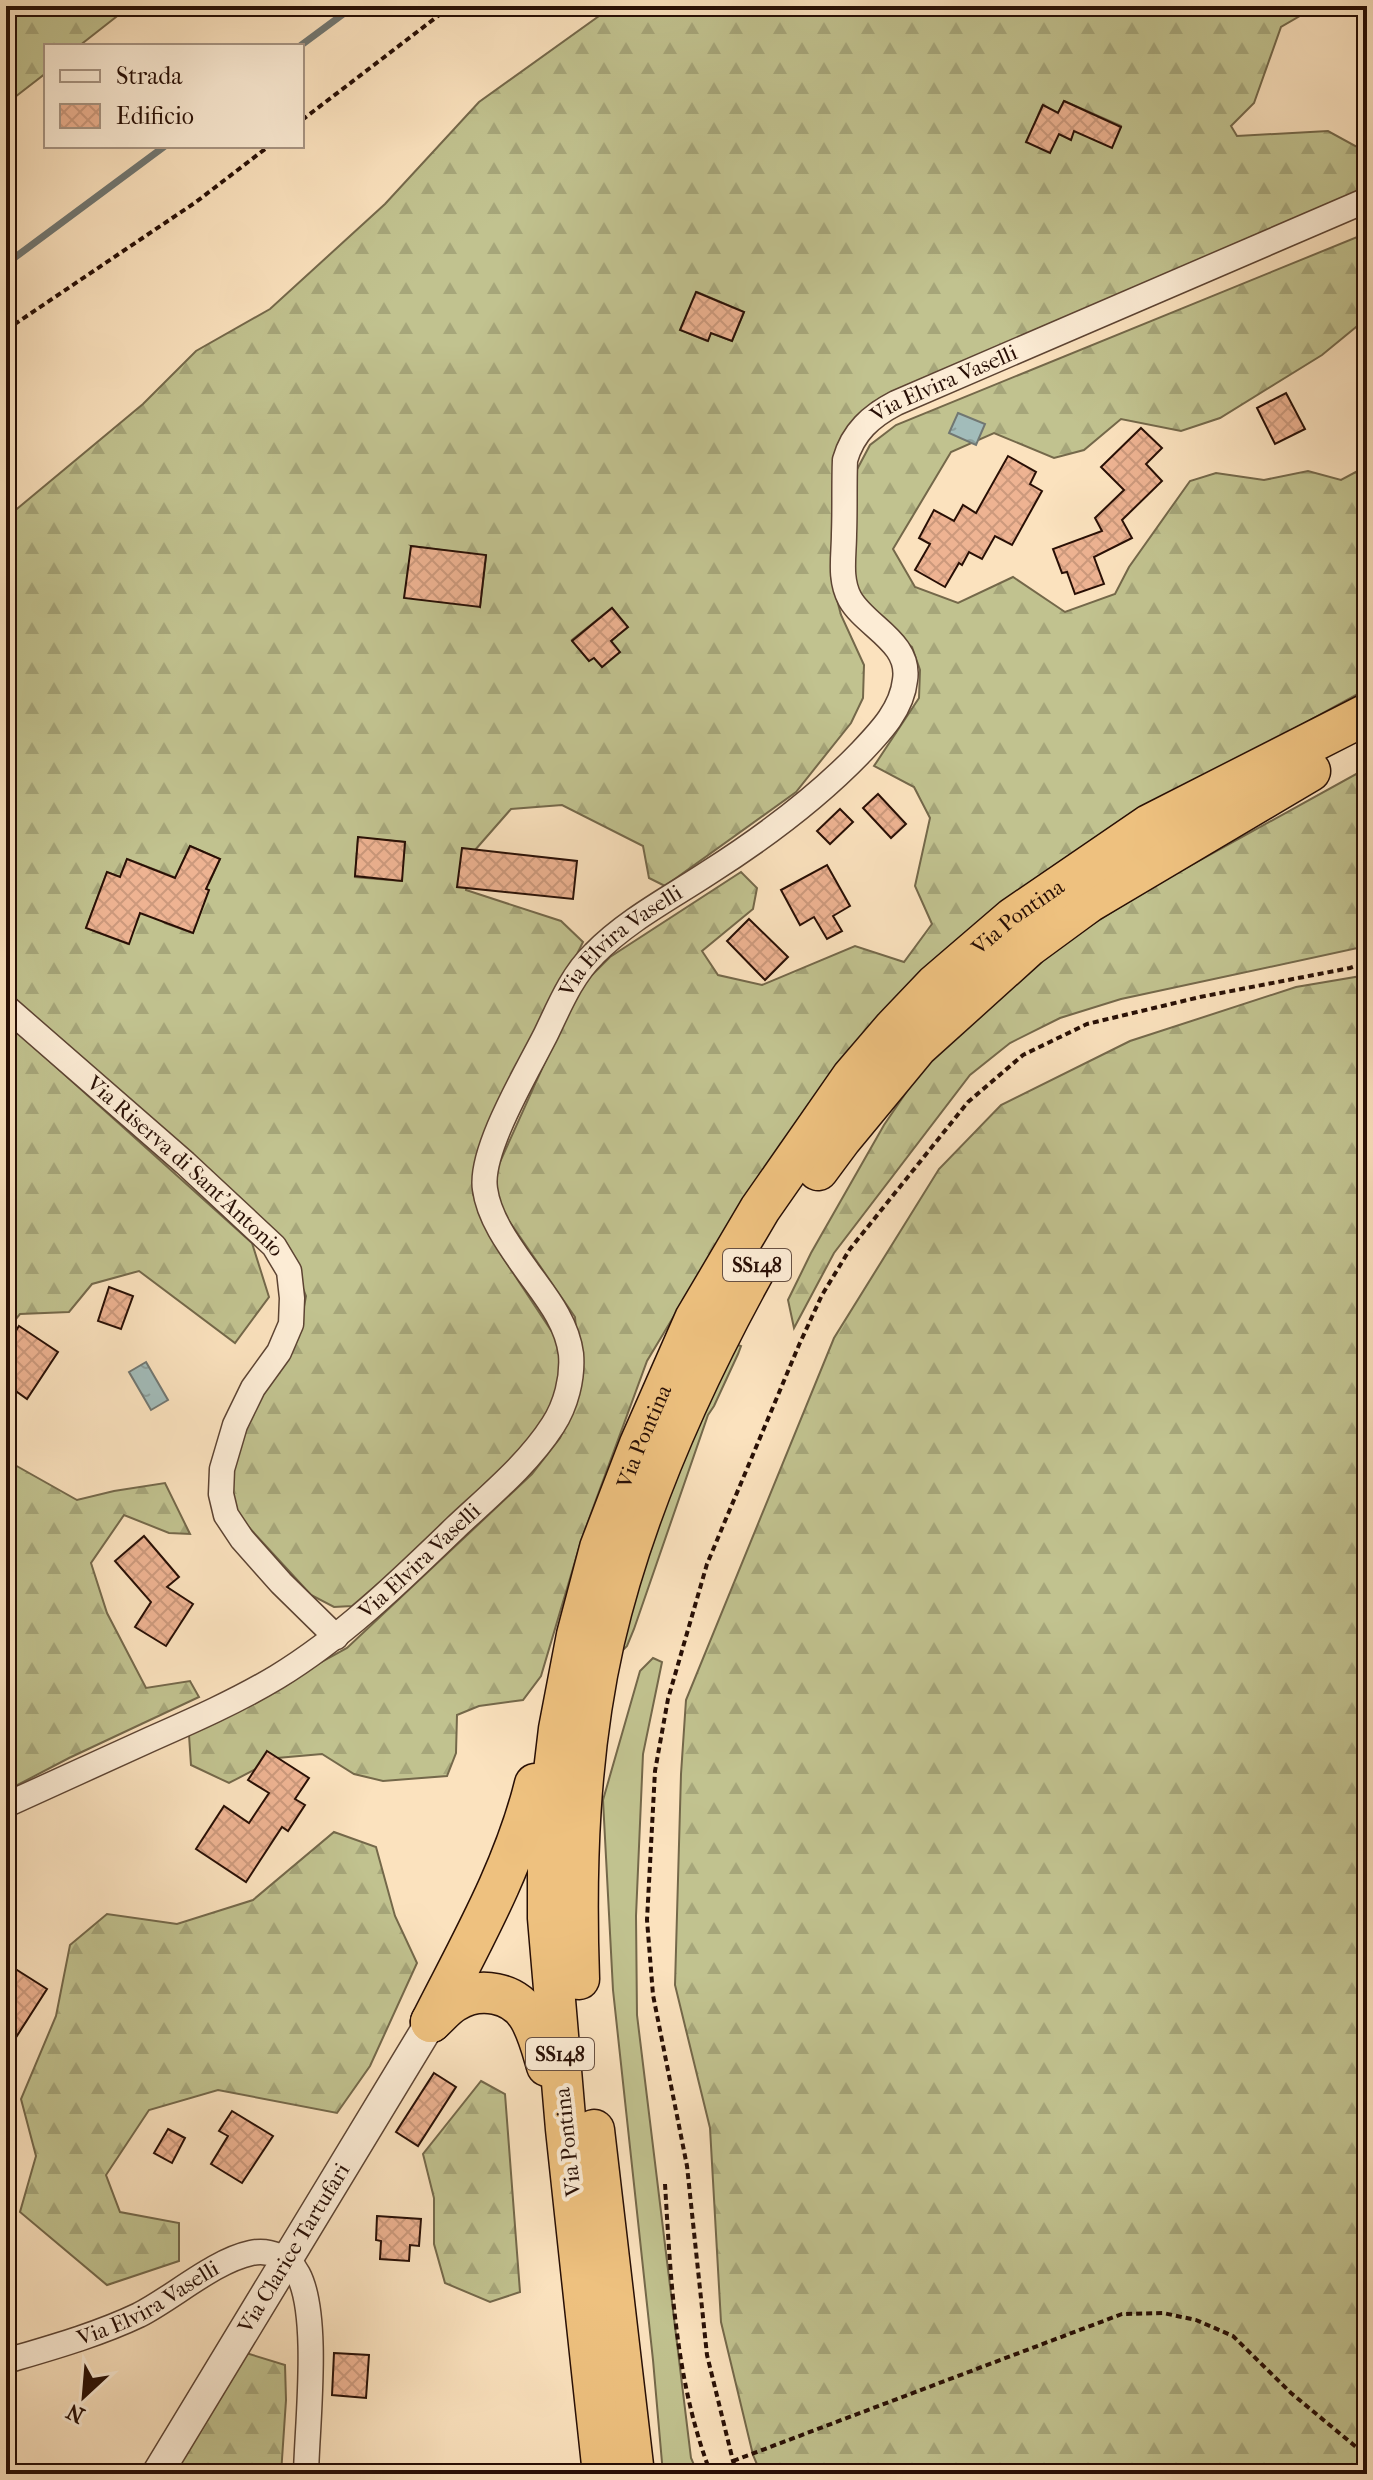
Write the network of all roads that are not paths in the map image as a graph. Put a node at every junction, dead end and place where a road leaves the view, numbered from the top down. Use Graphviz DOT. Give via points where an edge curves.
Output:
graph roads {
  1 [pos="1367,200"];
  2 [pos="1367,714"];
  3 [pos="1367,742"];
  4 [pos="6,1007"];
  5 [pos="577,1635"];
  6 [pos="336,1637"];
  7 [pos="6,1805"];
  8 [pos="431,2022"];
  9 [pos="566,2129"];
  10 [pos="288,2260"];
  11 [pos="6,2361"];
  12 [pos="157,2474"];
  13 [pos="306,2474"];
  14 [pos="603,2474"];
  15 [pos="634,2474"];
  1 -- 6 [label="street, Via Elvira Vaselli" via="896,403 861,428 845,460 843,575 858,610 904,660 906,677 898,705 866,747 810,799 618,932 574,981 510,1107 484,1182 491,1212 564,1330 571,1365 564,1403 552,1427 511,1475"];
  2 -- 5 [label="highway, Via Pontina / SS148" via="1149,825 1102,856 1013,918 894,1028 801,1148 695,1319 600,1548"];
  3 -- 15 [label="highway, Via Pontina / SS148" via="1089,902 1029,946 917,1047 841,1139 776,1230 723,1327 671,1441 627,1558 604,1642 579,1821 579,1980"];
  4 -- 6 [label="street, Via Riserva di Sant'Antonio" via="274,1246 289,1271 291,1324 235,1425 221,1494 226,1515 242,1539"];
  5 -- 8 [label="highway" via="547,1718 520,1835"];
  5 -- 9 [label="highway, Via Pontina / SS148" via="548,1822 548,1918"];
  6 -- 7 [label="street, Via Elvira Vaselli" via="224,1706"];
  8 -- 9 [label="highway" via="470,1994 494,1993 517,2004 539,2039"];
  8 -- 10 [label="street, Via Clarice Tartufari"];
  9 -- 14 [label="highway, Via Pontina / SS148"];
  10 -- 11 [label="street, Via Elvira Vaselli" via="271,2253 243,2256 137,2315"];
  10 -- 12 [label="street, Via Clarice Tartufari"];
  10 -- 13 [label="street" via="302,2283 308,2325"];
}
